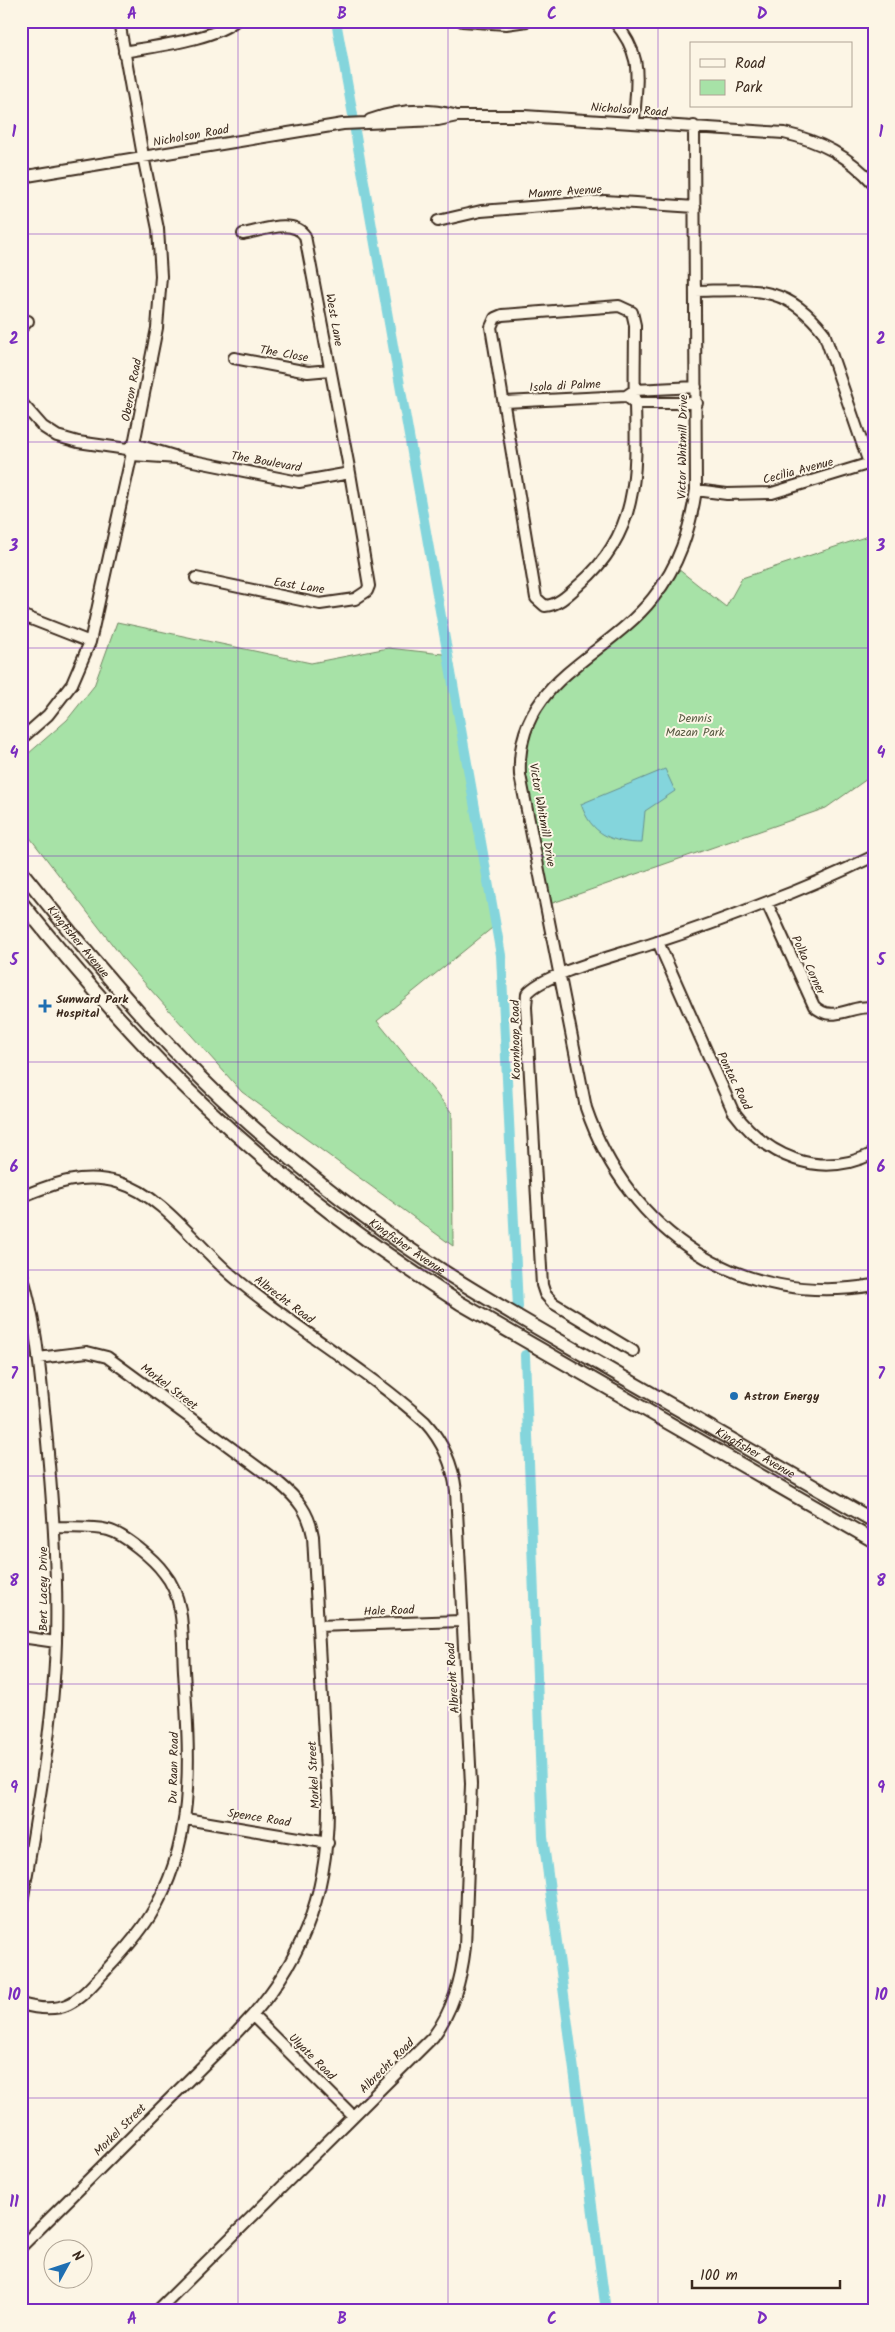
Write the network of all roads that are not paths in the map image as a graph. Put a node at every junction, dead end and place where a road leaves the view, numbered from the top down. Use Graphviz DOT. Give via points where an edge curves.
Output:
graph roads {
  1 [pos="119,21"];
  2 [pos="235,21"];
  3 [pos="462,21"];
  4 [pos="528,21"];
  5 [pos="614,21"];
  6 [pos="124,52"];
  7 [pos="634,123"];
  8 [pos="694,126"];
  9 [pos="143,156"];
  10 [pos="21,177"];
  11 [pos="874,184"];
  12 [pos="695,207"];
  13 [pos="438,221"];
  14 [pos="243,234"];
  15 [pos="695,291"];
  16 [pos="234,358"];
  17 [pos="330,370"];
  18 [pos="696,387"];
  19 [pos="630,393"];
  20 [pos="21,402"];
  21 [pos="505,402"];
  22 [pos="635,403"];
  23 [pos="697,403"];
  24 [pos="131,449"];
  25 [pos="871,462"];
  26 [pos="350,473"];
  27 [pos="696,490"];
  28 [pos="196,578"];
  29 [pos="21,616"];
  30 [pos="90,642"];
  31 [pos="21,739"];
  32 [pos="874,856"];
  33 [pos="21,871"];
  34 [pos="21,902"];
  35 [pos="767,903"];
  36 [pos="658,942"];
  37 [pos="560,974"];
  38 [pos="874,1008"];
  39 [pos="874,1153"];
  40 [pos="21,1197"];
  41 [pos="21,1271"];
  42 [pos="23,1284"];
  43 [pos="874,1285"];
  44 [pos="633,1351"];
  45 [pos="38,1358"];
  46 [pos="874,1521"];
  47 [pos="55,1527"];
  48 [pos="874,1541"];
  49 [pos="461,1621"];
  50 [pos="318,1626"];
  51 [pos="21,1637"];
  52 [pos="56,1642"];
  53 [pos="186,1819"];
  54 [pos="328,1843"];
  55 [pos="21,1908"];
  56 [pos="21,2004"];
  57 [pos="253,2016"];
  58 [pos="353,2116"];
  59 [pos="21,2247"];
  60 [pos="157,2311"];
  1 -- 6 [label="street, Oberon Road"];
  2 -- 6 [label="street" via="208,35"];
  3 -- 4 [label="street" via="506,24"];
  5 -- 7 [label="street" via="629,41 635,59"];
  6 -- 9 [label="street, Oberon Road"];
  7 -- 8 [label="street, Nicholson Road"];
  7 -- 9 [label="street, Nicholson Road" via="524,116 457,116 424,110"];
  8 -- 11 [label="street, Nicholson Road" via="784,133 812,140 849,160"];
  8 -- 12 [label="street, Victor Whitmill Drive"];
  9 -- 10 [label="street, Nicholson Road"];
  9 -- 24 [label="street, Oberon Road" via="158,229 162,276 157,328"];
  12 -- 13 [label="street, Mamre Avenue" via="605,201 481,211"];
  12 -- 15 [label="street, Victor Whitmill Drive"];
  14 -- 17 [label="street, West Lane" via="292,226 305,236"];
  15 -- 18 [label="street, Victor Whitmill Drive"];
  15 -- 25 [label="street" via="745,290 777,295 790,300 812,318 826,340"];
  16 -- 17 [label="street, The Close" via="308,372"];
  17 -- 26 [label="street, West Lane"];
  18 -- 19 [label="street, Isola di Palme"];
  18 -- 23 [label="street, Victor Whitmill Drive"];
  19 -- 21 [label="street, Isola di Palme"];
  19 -- 21 [label="street" via="635,325 632,312 619,306 502,315 493,320 491,331"];
  19 -- 22 [label="street"];
  20 -- 24 [label="street, The Boulevard" via="43,427 57,436"];
  21 -- 22 [label="street" via="536,598 545,606 556,604 585,580 622,531 636,469"];
  22 -- 23 [label="street"];
  23 -- 27 [label="street, Victor Whitmill Drive"];
  24 -- 26 [label="street, The Boulevard" via="299,482"];
  24 -- 30 [label="street, Oberon Road"];
  25 -- 27 [label="street, Cecilia Avenue" via="772,494"];
  26 -- 28 [label="street, East Lane" via="369,576 369,586 359,597 320,604"];
  27 -- 37 [label="street, Victor Whitmill Drive" via="685,542 654,598 554,686 531,716 524,732 520,775"];
  29 -- 30 [label="street"];
  30 -- 31 [label="street, Oberon Road" via="72,684 48,714"];
  32 -- 35 [label="street, Koornhoop Road"];
  33 -- 46 [label="street, Kingfisher Avenue" via="95,963 214,1091 356,1210 444,1272 523,1320"];
  34 -- 48 [label="street, Kingfisher Avenue" via="108,1004 203,1104 279,1172 341,1221 460,1303"];
  35 -- 36 [label="street, Koornhoop Road"];
  35 -- 38 [label="street, Polka Corner" via="814,1006 832,1015 859,1007"];
  36 -- 37 [label="street, Koornhoop Road"];
  36 -- 39 [label="street, Pontac Road" via="733,1111 748,1131 778,1154 815,1164 853,1161"];
  37 -- 43 [label="street, Victor Whitmill Drive" via="592,1126 611,1164 652,1217 685,1246 702,1256 763,1281 813,1290"];
  37 -- 44 [label="street, Koornhoop Road" via="535,987 526,999 542,1285 553,1303"];
  40 -- 49 [label="street, Albrecht Road" via="64,1181 91,1178 121,1183 147,1196 235,1279 425,1422 444,1448 454,1478"];
  41 -- 42 [label="street, Bert Lacey Drive"];
  42 -- 45 [label="street, Bert Lacey Drive"];
  45 -- 47 [label="street, Bert Lacey Drive"];
  45 -- 50 [label="street, Morkel Street" via="87,1352 107,1358 296,1498 311,1527"];
  47 -- 52 [label="street, Bert Lacey Drive"];
  47 -- 53 [label="street, Du Raan Road" via="106,1530 118,1534 165,1573 176,1594 181,1612 187,1719"];
  49 -- 50 [label="street, Hale Road"];
  49 -- 58 [label="street, Albrecht Road" via="471,1784 462,1969 450,2011 433,2037"];
  50 -- 54 [label="street, Morkel Street"];
  51 -- 52 [label="street"];
  52 -- 55 [label="street, Bert Lacey Drive" via="48,1731"];
  53 -- 54 [label="street, Spence Road"];
  53 -- 56 [label="street, Du Raan Road" via="172,1872 162,1894 151,1915 124,1950 84,1993 65,2007 39,2009"];
  54 -- 57 [label="street, Morkel Street" via="321,1884 306,1931 278,1985"];
  57 -- 58 [label="street, Ulyate Road"];
  57 -- 59 [label="street, Morkel Street"];
  58 -- 60 [label="street, Albrecht Road"];
}
